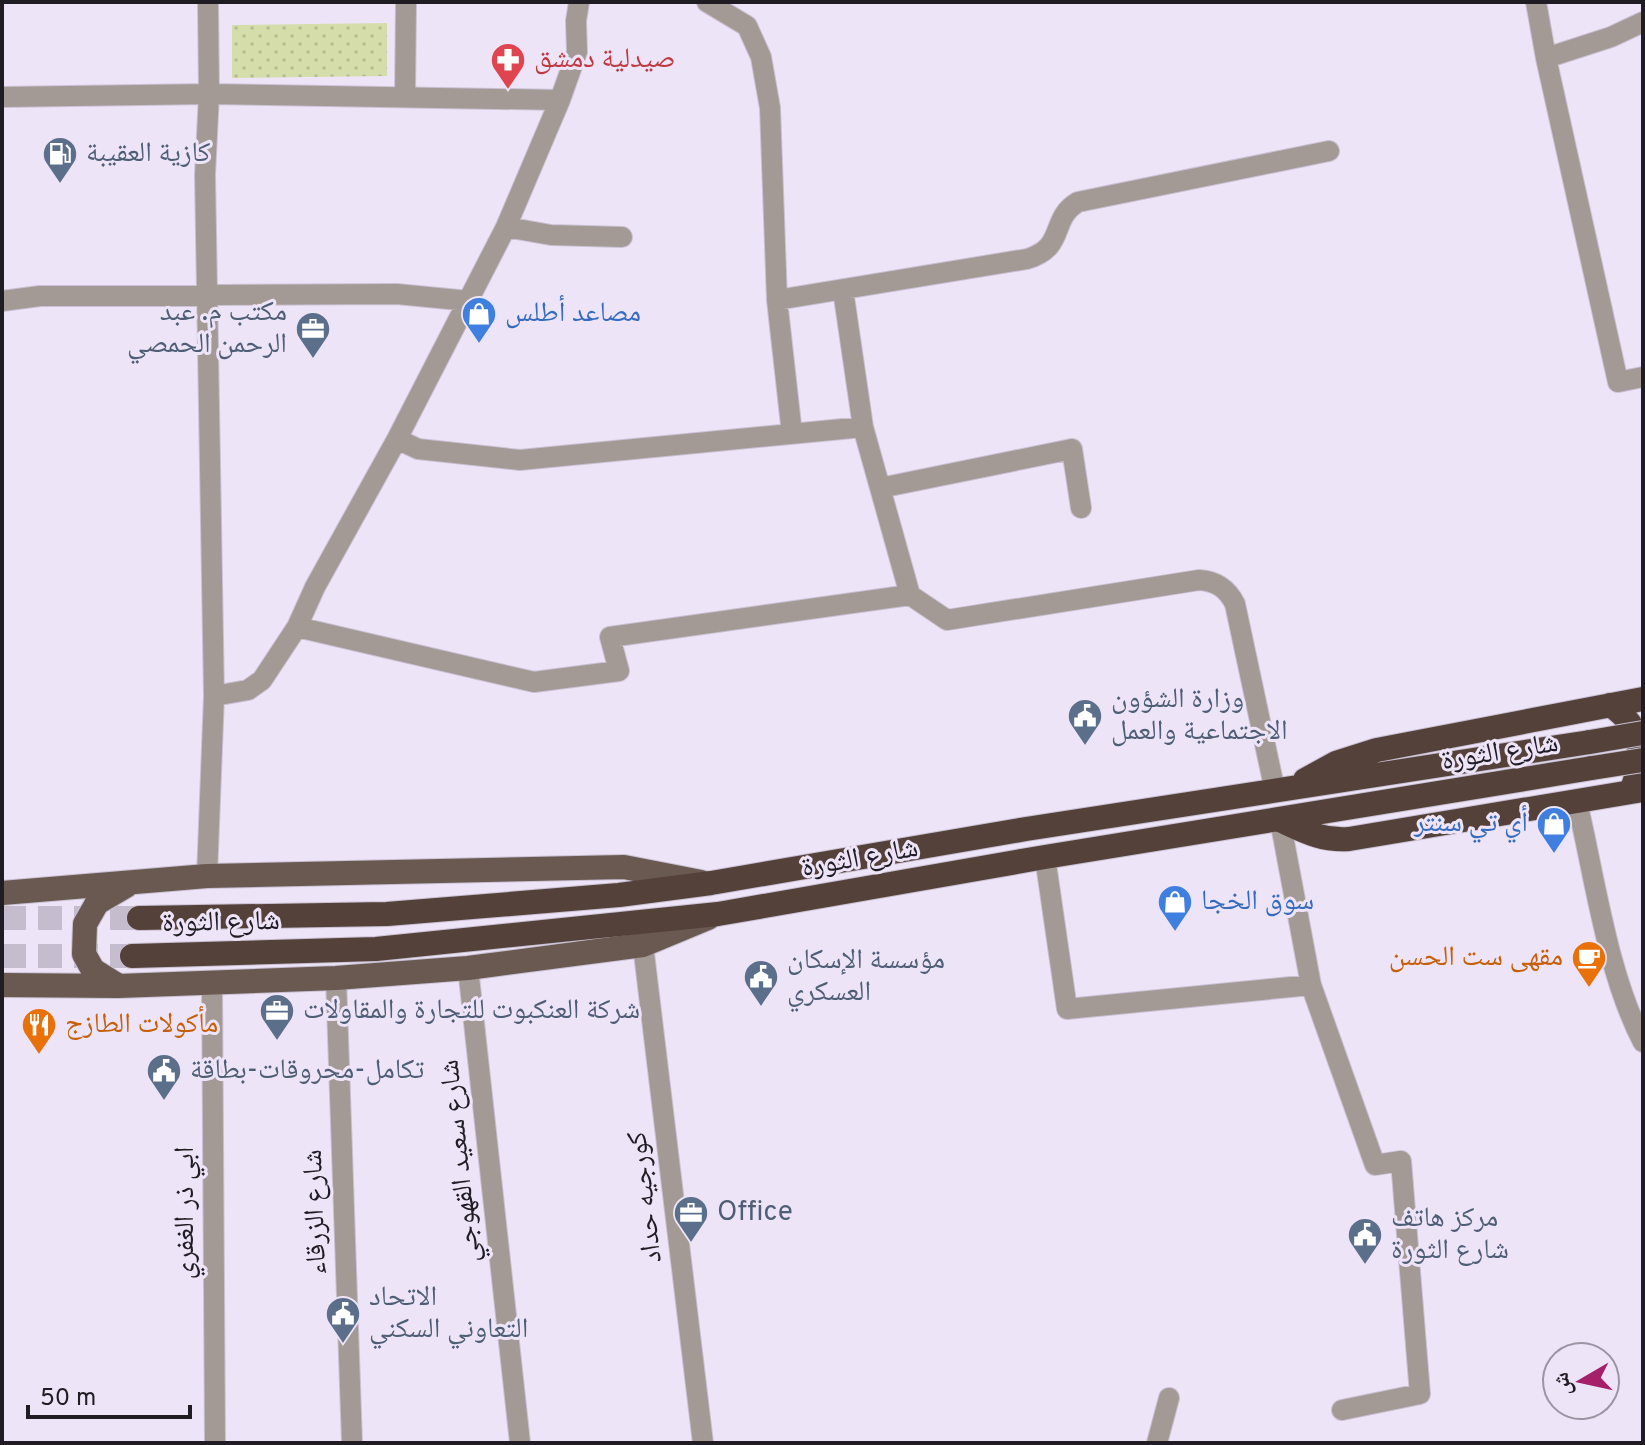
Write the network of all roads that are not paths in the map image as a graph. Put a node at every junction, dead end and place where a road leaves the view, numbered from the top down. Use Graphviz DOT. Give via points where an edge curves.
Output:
graph roads {
  1 [pos="208,2"];
  2 [pos="406,2"];
  3 [pos="579,2"];
  4 [pos="707,2"];
  5 [pos="1536,2"];
  6 [pos="1643,22"];
  7 [pos="1546,58"];
  8 [pos="209,94"];
  9 [pos="2,97"];
  10 [pos="405,97"];
  11 [pos="560,100"];
  12 [pos="1329,151"];
  13 [pos="506,227"];
  14 [pos="622,237"];
  15 [pos="843,290"];
  16 [pos="207,297"];
  17 [pos="777,300"];
  18 [pos="2,301"];
  19 [pos="469,301"];
  20 [pos="1643,377"];
  21 [pos="863,427"];
  22 [pos="792,434"];
  23 [pos="397,439"];
  24 [pos="880,488"];
  25 [pos="1081,508"];
  26 [pos="910,595"];
  27 [pos="297,627"];
  28 [pos="214,696"];
  29 [pos="1643,699"];
  30 [pos="1610,705"];
  31 [pos="1643,733"];
  32 [pos="1643,760"];
  33 [pos="1284,789"];
  34 [pos="1637,791"];
  35 [pos="1577,802"];
  36 [pos="1280,820"];
  37 [pos="1045,857"];
  38 [pos="207,876"];
  39 [pos="711,883"];
  40 [pos="128,884"];
  41 [pos="2,893"];
  42 [pos="718,914"];
  43 [pos="139,918"];
  44 [pos="643,945"];
  45 [pos="132,956"];
  46 [pos="468,968"];
  47 [pos="336,978"];
  48 [pos="212,983"];
  49 [pos="2,985"];
  50 [pos="1311,985"];
  51 [pos="118,986"];
  52 [pos="1643,1042"];
  53 [pos="1169,1398"];
  54 [pos="1342,1410"];
  55 [pos="215,1443"];
  56 [pos="352,1443"];
  57 [pos="520,1443"];
  58 [pos="703,1443"];
  59 [pos="1157,1443"];
  1 -- 8 [label="street"];
  2 -- 10 [label="street"];
  3 -- 11 [label="street" via="577,52"];
  4 -- 17 [label="street" via="747,26 761,57 770,108"];
  5 -- 7 [label="street"];
  6 -- 7 [label="street"];
  7 -- 20 [label="street" via="1618,382"];
  8 -- 9 [label="street"];
  8 -- 10 [label="street"];
  8 -- 16 [label="street"];
  10 -- 11 [label="street"];
  11 -- 13 [label="street"];
  12 -- 15 [label="street" via="1078,202 1066,211 1054,242 1038,256"];
  13 -- 14 [label="street" via="551,235"];
  13 -- 19 [label="street"];
  15 -- 17 [label="street"];
  15 -- 21 [label="street"];
  16 -- 18 [label="street" via="40,296"];
  16 -- 19 [label="street" via="397,294"];
  16 -- 28 [label="street"];
  17 -- 22 [label="street"];
  19 -- 23 [label="street"];
  21 -- 22 [label="street"];
  21 -- 24 [label="street"];
  22 -- 23 [label="street" via="520,460 418,449"];
  23 -- 27 [label="street"];
  24 -- 25 [label="street" via="1072,449"];
  24 -- 26 [label="street"];
  26 -- 27 [label="street" via="610,637 619,671 534,682"];
  26 -- 33 [label="street" via="947,620 1199,580 1217,583 1235,604"];
  27 -- 28 [label="street" via="256,686"];
  28 -- 38 [label="street"];
  29 -- 30 [label="highway"];
  30 -- 33 [label="highway" via="1377,750"];
  30 -- 34 [label="highway" via="1632,723 1643,750"];
  31 -- 33 [label="highway, شارع الثورة, bridge"];
  32 -- 36 [label="highway, شارع الثورة, bridge"];
  33 -- 39 [label="highway, شارع الثورة"];
  34 -- 35 [label="highway"];
  35 -- 36 [label="highway" via="1333,840"];
  35 -- 52 [label="street" via="1614,962"];
  36 -- 37 [label="highway, شارع الثورة"];
  36 -- 50 [label="street"];
  37 -- 42 [label="highway, شارع الثورة"];
  37 -- 50 [label="street" via="1067,1009"];
  38 -- 39 [label="main road" via="624,867"];
  38 -- 40 [label="main road"];
  39 -- 43 [label="highway, شارع الثورة" via="387,914"];
  40 -- 41 [label="main road"];
  40 -- 51 [label="main road" via="97,903 85,924 88,962"];
  42 -- 44 [label="main road"];
  42 -- 45 [label="highway, شارع الثورة" via="376,949"];
  44 -- 46 [label="main road"];
  44 -- 58 [label="street, كورجيه حداد"];
  46 -- 47 [label="main road"];
  46 -- 57 [label="street, شارع سعيد القهوجي"];
  47 -- 48 [label="main road"];
  47 -- 56 [label="street, شارع الزرقاء"];
  48 -- 51 [label="main road"];
  48 -- 55 [label="street, ابي ذر الغفري"];
  49 -- 51 [label="main road"];
  50 -- 54 [label="street" via="1375,1165 1401,1161 1420,1394"];
  53 -- 59 [label="street"];
}
